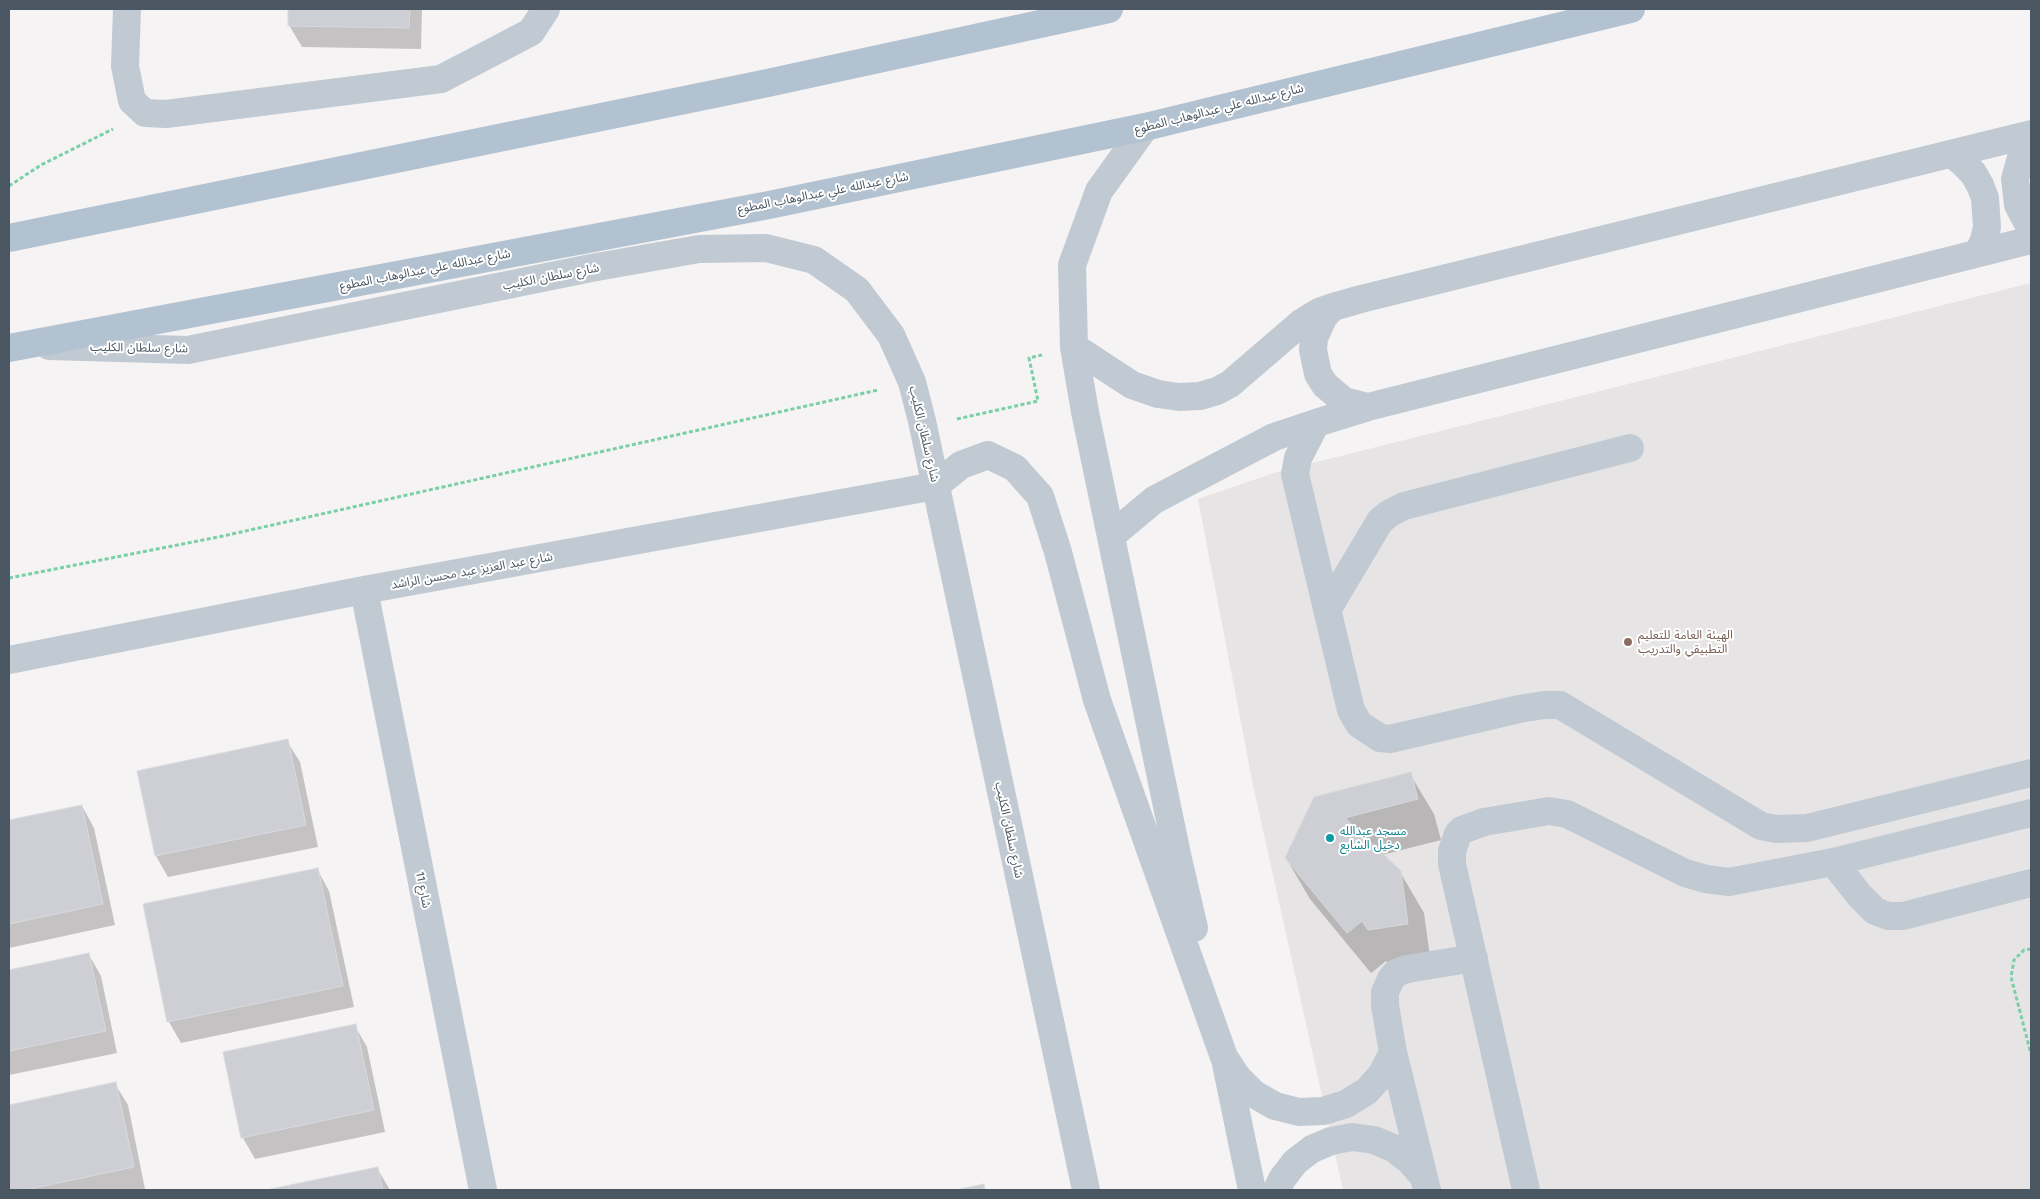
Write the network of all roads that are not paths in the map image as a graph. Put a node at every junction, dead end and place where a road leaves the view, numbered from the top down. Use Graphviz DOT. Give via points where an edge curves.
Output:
graph roads {
  1 [pos="127,9"];
  2 [pos="546,9"];
  3 [pos="1109,9"];
  4 [pos="1630,9"];
  5 [pos="1146,127"];
  6 [pos="2031,134"];
  7 [pos="2031,140"];
  8 [pos="1952,154"];
  9 [pos="2031,229"];
  10 [pos="9,238"];
  11 [pos="2031,240"];
  12 [pos="1978,253"];
  13 [pos="1333,307"];
  14 [pos="17,347"];
  15 [pos="1074,347"];
  16 [pos="1368,407"];
  17 [pos="1316,423"];
  18 [pos="1630,448"];
  19 [pos="935,486"];
  20 [pos="1112,536"];
  21 [pos="364,590"];
  22 [pos="1327,610"];
  23 [pos="9,660"];
  24 [pos="2031,773"];
  25 [pos="2031,813"];
  26 [pos="1833,862"];
  27 [pos="2031,883"];
  28 [pos="1474,958"];
  29 [pos="1393,1052"];
  30 [pos="1224,1057"];
  31 [pos="1425,1184"];
  32 [pos="483,1190"];
  33 [pos="1086,1190"];
  34 [pos="1252,1190"];
  35 [pos="1277,1190"];
  36 [pos="1526,1190"];
  1 -- 2 [label="street" via="125,66 132,101 145,113 166,114 440,79 530,32"];
  3 -- 10 [label="main road" via="762,84"];
  4 -- 5 [label="main road, شارع عبدالله علي عبدالوهاب المطوع"];
  5 -- 14 [label="main road, شارع عبدالله علي عبدالوهاب المطوع" via="769,205"];
  5 -- 15 [label="street" via="1099,191 1072,265"];
  6 -- 8 [label="street"];
  7 -- 9 [label="street" via="2022,154 2015,179 2018,205"];
  8 -- 12 [label="street" via="1973,173 1985,198 1987,226"];
  8 -- 13 [label="street"];
  11 -- 12 [label="street"];
  12 -- 16 [label="street"];
  13 -- 15 [label="street" via="1301,323 1230,384 1200,396 1158,394 1132,385"];
  13 -- 16 [label="street" via="1324,316 1314,338 1318,374 1339,397"];
  14 -- 19 [label="street, شارع سلطان الكليب" via="188,350 699,249 766,248 814,260 858,290 892,336 912,382"];
  15 -- 20 [label="street"];
  16 -- 17 [label="street"];
  17 -- 20 [label="street" via="1274,437 1154,500"];
  17 -- 22 [label="street" via="1298,458 1295,474"];
  18 -- 22 [label="street" via="1404,506 1390,513 1380,521"];
  19 -- 21 [label="street, شارع عبد العزيز عبد محسن الراشد"];
  19 -- 30 [label="street" via="961,465 988,455 1016,468 1040,496 1097,700"];
  19 -- 33 [label="street, شارع سلطان الكليب"];
  20 -- 30 [label="street" via="1178,859"];
  21 -- 23 [label="street, شارع عبد العزيز عبد محسن الراشد"];
  21 -- 32 [label="street, شارع 11"];
  22 -- 24 [label="street" via="1351,710 1359,724 1380,738 1390,739 1519,709 1560,706 1761,826 1776,829 1807,828"];
  25 -- 26 [label="street"];
  26 -- 27 [label="street" via="1874,911 1888,916 1903,916"];
  26 -- 28 [label="street" via="1729,882 1706,880 1685,873 1567,814 1539,811 1472,825 1458,834 1452,851 1452,864"];
  28 -- 29 [label="street" via="1396,973 1385,992"];
  28 -- 36 [label="street"];
  29 -- 30 [label="street" via="1382,1074 1366,1091 1346,1104 1323,1111 1299,1112 1276,1106 1254,1094"];
  29 -- 31 [label="street"];
  30 -- 34 [label="street"];
  31 -- 35 [label="street" via="1410,1161 1393,1148 1374,1140 1352,1137 1331,1140 1312,1149 1295,1162"];
}
